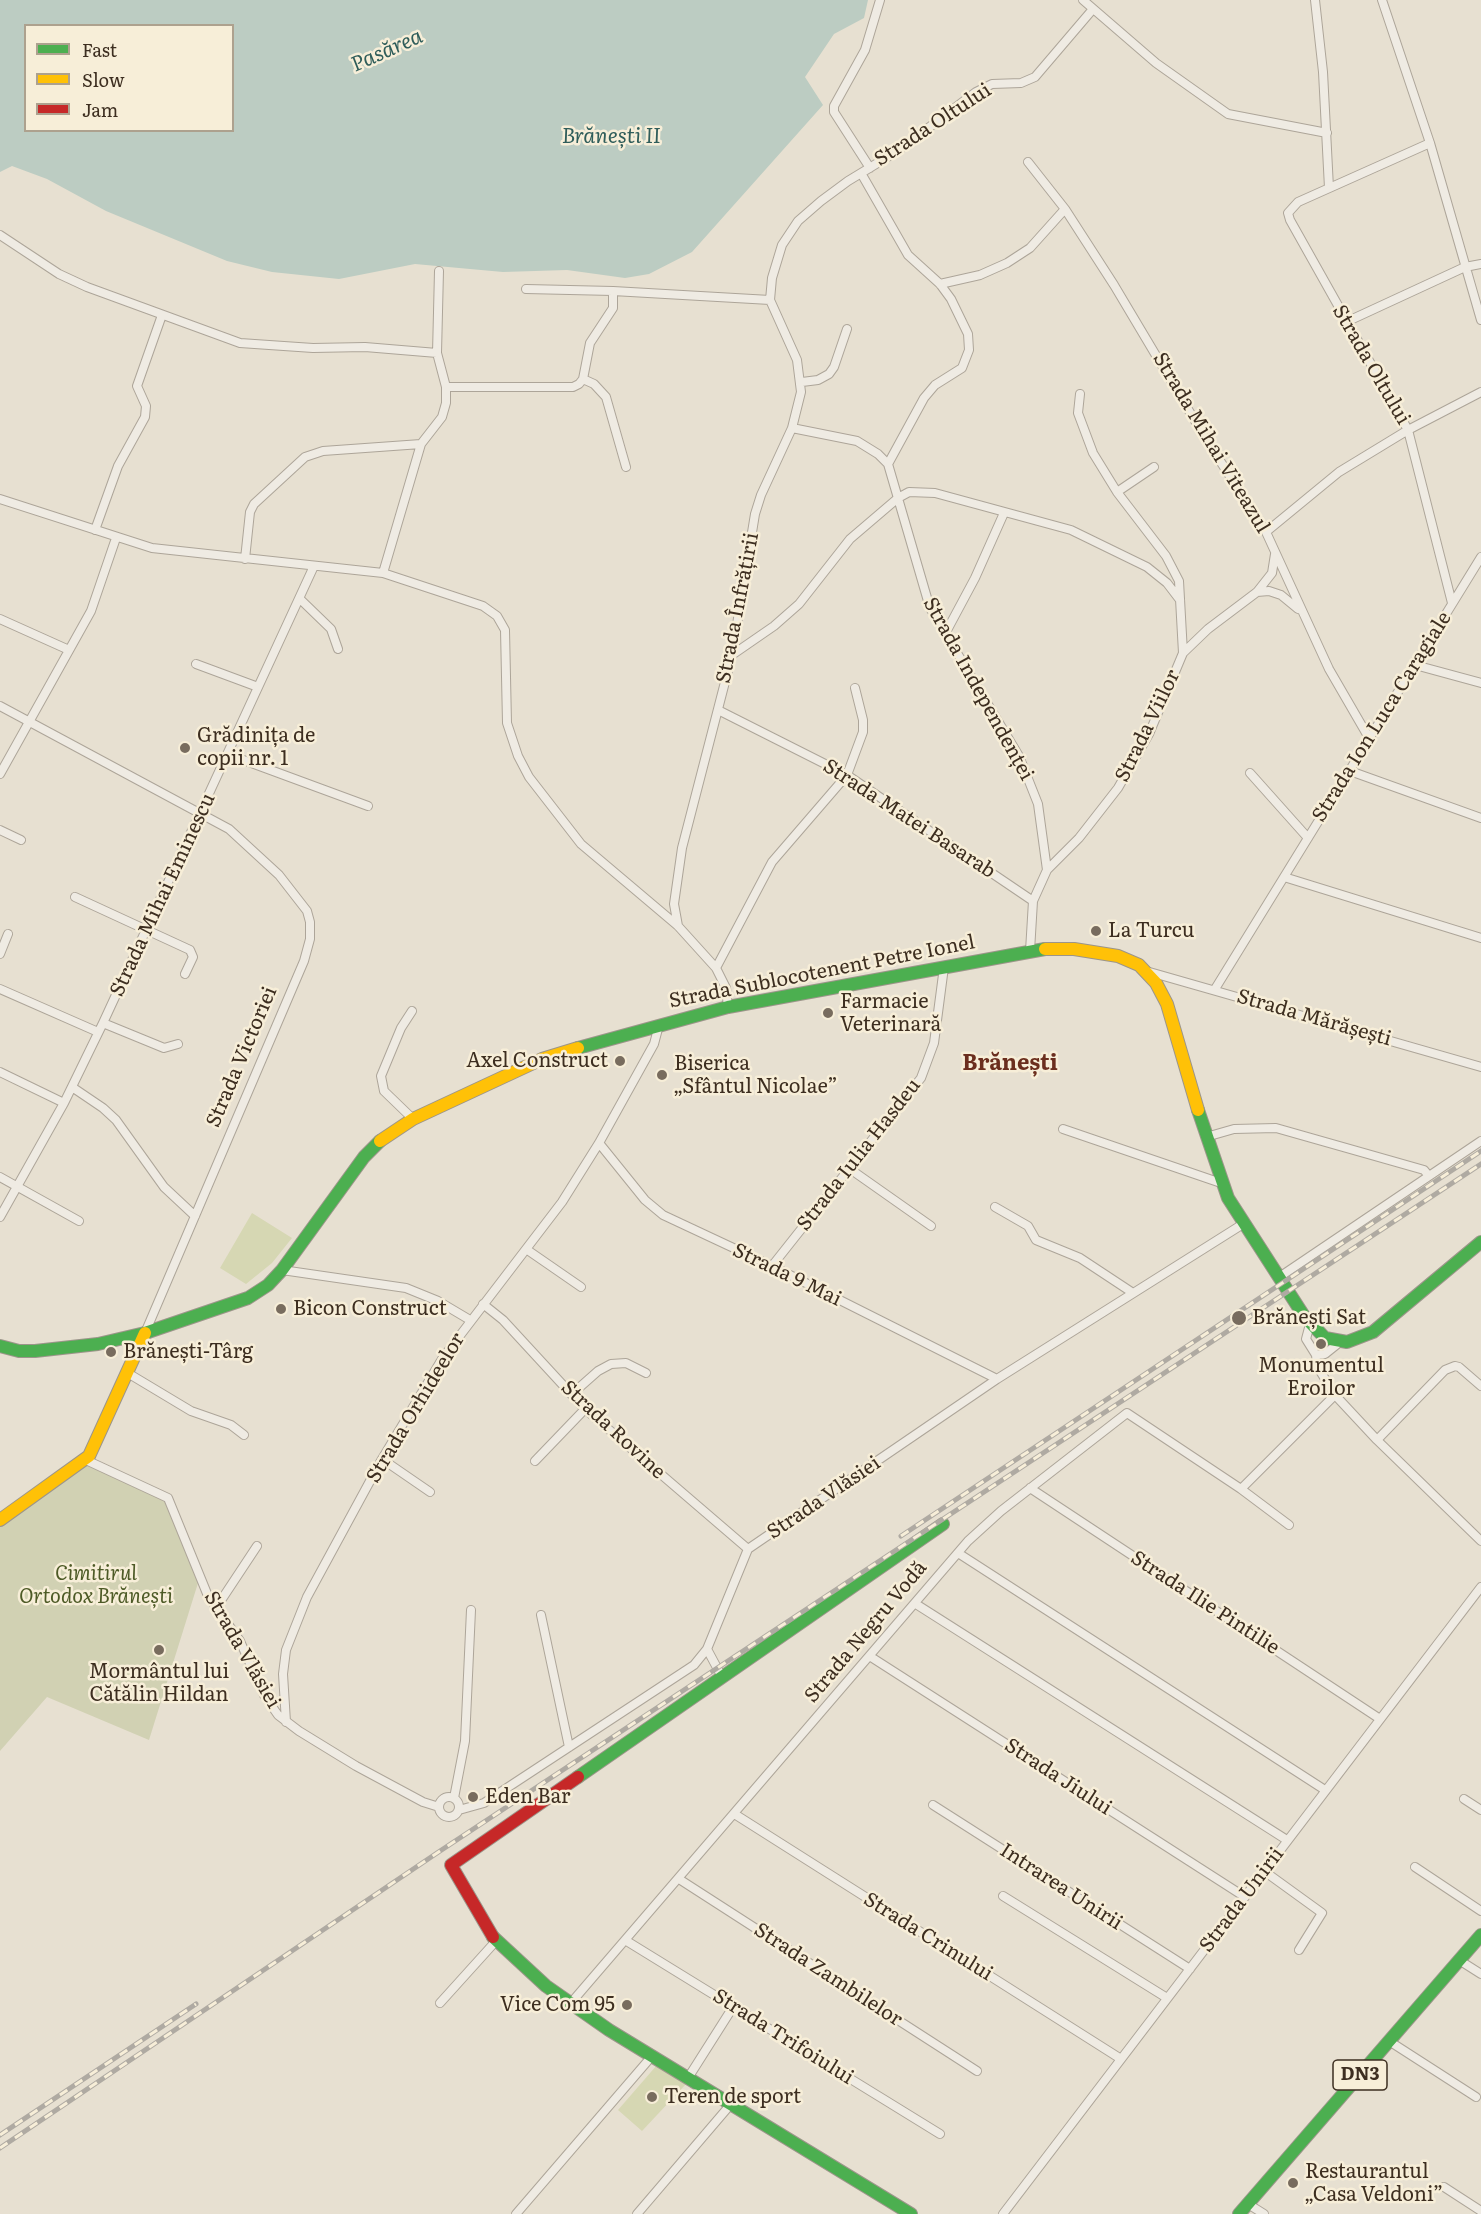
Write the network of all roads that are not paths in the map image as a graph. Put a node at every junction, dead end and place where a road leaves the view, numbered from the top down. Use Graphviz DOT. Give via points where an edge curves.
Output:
graph roads {
  1 [pos="880,0"];
  2 [pos="1083,0"];
  3 [pos="1315,0"];
  4 [pos="1382,0"];
  5 [pos="1093,9"];
  6 [pos="1327,133"];
  7 [pos="1430,143"];
  8 [pos="1028,162"];
  9 [pos="870,168"];
  10 [pos="861,173"];
  11 [pos="1329,188"];
  12 [pos="1065,209"];
  13 [pos="0,235"];
  14 [pos="1481,264"];
  15 [pos="1465,267"];
  16 [pos="439,271"];
  17 [pos="940,284"];
  18 [pos="526,289"];
  19 [pos="613,291"];
  20 [pos="770,300"];
  21 [pos="162,315"];
  22 [pos="1481,320"];
  23 [pos="1346,322"];
  24 [pos="847,329"];
  25 [pos="437,353"];
  26 [pos="583,379"];
  27 [pos="802,382"];
  28 [pos="446,387"];
  29 [pos="1481,392"];
  30 [pos="1080,394"];
  31 [pos="792,428"];
  32 [pos="1408,430"];
  33 [pos="421,444"];
  34 [pos="888,464"];
  35 [pos="626,467"];
  36 [pos="1154,467"];
  37 [pos="1117,492"];
  38 [pos="898,498"];
  39 [pos="0,499"];
  40 [pos="1005,513"];
  41 [pos="94,530"];
  42 [pos="1266,532"];
  43 [pos="116,538"];
  44 [pos="1276,551"];
  45 [pos="1481,557"];
  46 [pos="245,559"];
  47 [pos="314,566"];
  48 [pos="383,573"];
  49 [pos="1257,592"];
  50 [pos="300,599"];
  51 [pos="1180,600"];
  52 [pos="1452,603"];
  53 [pos="1304,616"];
  54 [pos="0,619"];
  55 [pos="945,634"];
  56 [pos="338,649"];
  57 [pos="69,650"];
  58 [pos="1183,653"];
  59 [pos="732,655"];
  60 [pos="196,664"];
  61 [pos="1415,665"];
  62 [pos="1481,682"];
  63 [pos="258,687"];
  64 [pos="855,688"];
  65 [pos="0,706"];
  66 [pos="718,710"];
  67 [pos="27,721"];
  68 [pos="1369,738"];
  69 [pos="227,754"];
  70 [pos="1350,771"];
  71 [pos="1251,773"];
  72 [pos="0,774"];
  73 [pos="847,775"];
  74 [pos="368,806"];
  75 [pos="201,814"];
  76 [pos="1481,818"];
  77 [pos="0,830"];
  78 [pos="1308,838"];
  79 [pos="21,840"];
  80 [pos="1047,870"];
  81 [pos="1284,877"];
  82 [pos="75,897"];
  83 [pos="1033,901"];
  84 [pos="678,926"];
  85 [pos="147,930"];
  86 [pos="8,934"];
  87 [pos="1481,938"];
  88 [pos="1030,951"];
  89 [pos="0,954"];
  90 [pos="944,967"];
  91 [pos="716,968"];
  92 [pos="1146,971"];
  93 [pos="185,974"];
  94 [pos="0,989"];
  95 [pos="1215,989"];
  96 [pos="728,1007"];
  97 [pos="412,1011"];
  98 [pos="103,1023"];
  99 [pos="659,1025"];
  100 [pos="98,1032"];
  101 [pos="178,1044"];
  102 [pos="1481,1067"];
  103 [pos="0,1072"];
  104 [pos="72,1087"];
  105 [pos="64,1103"];
  106 [pos="413,1119"];
  107 [pos="1063,1129"];
  108 [pos="1206,1137"];
  109 [pos="1481,1141"];
  110 [pos="599,1143"];
  111 [pos="850,1169"];
  112 [pos="1429,1176"];
  113 [pos="0,1177"];
  114 [pos="1221,1183"];
  115 [pos="17,1187"];
  116 [pos="995,1207"];
  117 [pos="195,1216"];
  118 [pos="0,1217"];
  119 [pos="79,1221"];
  120 [pos="1243,1224"];
  121 [pos="931,1226"];
  122 [pos="1481,1242"];
  123 [pos="526,1249"];
  124 [pos="772,1266"];
  125 [pos="282,1270"];
  126 [pos="1278,1278"];
  127 [pos="581,1287"];
  128 [pos="1133,1293"];
  129 [pos="483,1304"];
  130 [pos="471,1320"];
  131 [pos="1310,1324"];
  132 [pos="145,1333"];
  133 [pos="1340,1342"];
  134 [pos="0,1346"];
  135 [pos="1316,1355"];
  136 [pos="126,1372"];
  137 [pos="646,1373"];
  138 [pos="997,1379"];
  139 [pos="1481,1386"];
  140 [pos="572,1394"];
  141 [pos="1335,1395"];
  142 [pos="585,1409"];
  143 [pos="243,1435"];
  144 [pos="1377,1440"];
  145 [pos="382,1459"];
  146 [pos="86,1460"];
  147 [pos="535,1461"];
  148 [pos="1030,1488"];
  149 [pos="1242,1489"];
  150 [pos="430,1492"];
  151 [pos="0,1520"];
  152 [pos="943,1524"];
  153 [pos="1289,1525"];
  154 [pos="1481,1541"];
  155 [pos="257,1546"];
  156 [pos="748,1549"];
  157 [pos="958,1553"];
  158 [pos="1481,1587"];
  159 [pos="916,1604"];
  160 [pos="216,1608"];
  161 [pos="471,1610"];
  162 [pos="541,1615"];
  163 [pos="707,1649"];
  164 [pos="871,1658"];
  165 [pos="722,1677"];
  166 [pos="1380,1719"];
  167 [pos="286,1722"];
  168 [pos="569,1747"];
  169 [pos="1325,1790"];
  170 [pos="454,1798"];
  171 [pos="1464,1799"];
  172 [pos="933,1805"];
  173 [pos="439,1807"];
  174 [pos="459,1810"];
  175 [pos="1481,1810"];
  176 [pos="736,1815"];
  177 [pos="1287,1840"];
  178 [pos="1415,1867"];
  179 [pos="1264,1871"];
  180 [pos="679,1879"];
  181 [pos="1003,1896"];
  182 [pos="1245,1897"];
  183 [pos="1481,1911"];
  184 [pos="1481,1935"];
  185 [pos="625,1940"];
  186 [pos="496,1941"];
  187 [pos="1299,1950"];
  188 [pos="1459,1960"];
  189 [pos="1190,1969"];
  190 [pos="1481,1974"];
  191 [pos="1167,1998"];
  192 [pos="440,2002"];
  193 [pos="570,2004"];
  194 [pos="733,2007"];
  195 [pos="1389,2041"];
  196 [pos="652,2056"];
  197 [pos="1120,2059"];
  198 [pos="977,2071"];
  199 [pos="688,2078"];
  200 [pos="1476,2097"];
  201 [pos="731,2104"];
  202 [pos="940,2134"];
  203 [pos="1444,2187"];
  204 [pos="1248,2204"];
  205 [pos="1481,2211"];
  206 [pos="516,2214"];
  207 [pos="637,2214"];
  208 [pos="911,2214"];
  209 [pos="1004,2214"];
  210 [pos="1239,2214"];
  211 [pos="1264,2214"];
  1 -- 9 [label="street, Strada Oltului" via="865,50 834,106 837,119"];
  2 -- 5 [label="street"];
  3 -- 6 [label="street"];
  4 -- 7 [label="street"];
  5 -- 6 [label="street" via="1156,63 1228,114"];
  5 -- 9 [label="street, Strada Oltului" via="1035,77 1021,83 992,84 976,92"];
  6 -- 11 [label="street"];
  7 -- 11 [label="street"];
  7 -- 15 [label="street"];
  8 -- 12 [label="street, Strada Mihai Viteazul"];
  9 -- 10 [label="street"];
  10 -- 17 [label="street" via="908,255"];
  10 -- 20 [label="street" via="821,201 790,232 777,260"];
  11 -- 23 [label="street, Strada Oltului" via="1292,206 1288,213"];
  12 -- 17 [label="street" via="1030,248 1007,263"];
  12 -- 42 [label="street, Strada Mihai Viteazul"];
  13 -- 21 [label="street" via="87,287"];
  14 -- 15 [label="street"];
  15 -- 22 [label="street"];
  15 -- 23 [label="street"];
  16 -- 25 [label="street"];
  17 -- 34 [label="street" via="966,326 967,360 924,398"];
  18 -- 19 [label="street"];
  19 -- 20 [label="street"];
  19 -- 26 [label="street" via="613,308 590,343"];
  20 -- 27 [label="street, Strada Înfrățirii" via="797,360"];
  21 -- 25 [label="street" via="252,346 340,345"];
  21 -- 41 [label="street" via="137,386 146,406 145,417 118,466"];
  23 -- 32 [label="street, Strada Oltului"];
  24 -- 27 [label="street" via="829,374"];
  25 -- 28 [label="street"];
  26 -- 28 [label="street" via="573,387"];
  26 -- 35 [label="street" via="606,397"];
  27 -- 31 [label="street, Strada Înfrățirii"];
  28 -- 33 [label="street" via="442,417"];
  29 -- 32 [label="street"];
  30 -- 37 [label="street" via="1078,412 1085,434"];
  31 -- 34 [label="street" via="857,441"];
  31 -- 59 [label="street, Strada Înfrățirii" via="755,514"];
  32 -- 42 [label="street" via="1340,472"];
  32 -- 52 [label="street, Strada Oltului"];
  33 -- 46 [label="street" via="323,451 305,457 254,504"];
  33 -- 48 [label="street"];
  34 -- 38 [label="street, Strada Independenței"];
  36 -- 37 [label="street"];
  37 -- 51 [label="street" via="1173,568 1179,581"];
  38 -- 40 [label="street" via="909,492 935,493"];
  38 -- 55 [label="street, Strada Independenței" via="921,584"];
  38 -- 59 [label="street" via="850,539 799,604"];
  39 -- 41 [label="street"];
  40 -- 51 [label="street" via="1099,541 1147,567"];
  40 -- 55 [label="street"];
  41 -- 43 [label="street"];
  42 -- 44 [label="street, Strada Mihai Viteazul"];
  43 -- 46 [label="street" via="184,553"];
  43 -- 57 [label="street" via="91,611"];
  44 -- 49 [label="street, Strada Viilor" via="1272,573"];
  44 -- 53 [label="street, Strada Mihai Viteazul"];
  45 -- 52 [label="street, Strada Ion Luca Caragiale"];
  46 -- 47 [label="street"];
  47 -- 48 [label="street"];
  47 -- 50 [label="street, Strada Mihai Eminescu"];
  48 -- 84 [label="street" via="483,606 497,616 505,630 507,723 529,777 565,825 600,862"];
  49 -- 53 [label="street" via="1281,595"];
  49 -- 58 [label="street, Strada Viilor"];
  50 -- 56 [label="street" via="331,629"];
  50 -- 63 [label="street, Strada Mihai Eminescu"];
  51 -- 58 [label="street"];
  52 -- 61 [label="street, Strada Ion Luca Caragiale"];
  53 -- 68 [label="street, Strada Mihai Viteazul"];
  54 -- 57 [label="street"];
  55 -- 80 [label="street, Strada Independenței" via="1027,772 1038,804"];
  57 -- 67 [label="street"];
  58 -- 80 [label="street, Strada Viilor" via="1149,734 1118,788 1079,838"];
  59 -- 66 [label="street, Strada Înfrățirii"];
  60 -- 63 [label="street"];
  61 -- 62 [label="street"];
  61 -- 68 [label="street, Strada Ion Luca Caragiale"];
  63 -- 69 [label="street, Strada Mihai Eminescu"];
  64 -- 73 [label="street" via="863,732"];
  65 -- 67 [label="street, Strada Victoriei"];
  66 -- 73 [label="street, Strada Matei Basarab"];
  66 -- 84 [label="street, Strada Înfrățirii" via="682,848 674,904"];
  67 -- 72 [label="street"];
  67 -- 75 [label="street, Strada Victoriei"];
  68 -- 70 [label="street, Strada Ion Luca Caragiale"];
  69 -- 74 [label="street"];
  69 -- 75 [label="street, Strada Mihai Eminescu"];
  70 -- 76 [label="street"];
  70 -- 78 [label="street, Strada Ion Luca Caragiale"];
  71 -- 78 [label="street"];
  73 -- 83 [label="street, Strada Matei Basarab"];
  73 -- 91 [label="street" via="772,862"];
  75 -- 85 [label="street, Strada Mihai Eminescu"];
  75 -- 117 [label="street, Strada Victoriei" via="238,836 279,875 306,911 310,939"];
  77 -- 79 [label="street"];
  78 -- 81 [label="street, Strada Ion Luca Caragiale"];
  80 -- 83 [label="street"];
  81 -- 87 [label="street"];
  81 -- 95 [label="street, Strada Ion Luca Caragiale"];
  82 -- 85 [label="street"];
  83 -- 88 [label="street"];
  84 -- 91 [label="street"];
  85 -- 93 [label="street" via="190,950 193,957"];
  85 -- 98 [label="street, Strada Mihai Eminescu"];
  86 -- 89 [label="street"];
  88 -- 90 [label="main road, Strada Sublocotenent Petre Ionel"];
  88 -- 92 [label="main road, Strada Sublocotenent Petre Ionel" via="1059,949 1108,954"];
  90 -- 96 [label="main road, Strada Sublocotenent Petre Ionel"];
  90 -- 111 [label="street, Strada Iulia Hasdeu" via="934,1043 927,1066"];
  91 -- 96 [label="street" via="726,988"];
  92 -- 95 [label="street, Strada Mărășești"];
  92 -- 108 [label="main road" via="1167,1004"];
  94 -- 100 [label="street"];
  95 -- 102 [label="street, Strada Mărășești"];
  96 -- 99 [label="main road, Strada Sublocotenent Petre Ionel"];
  97 -- 106 [label="street" via="381,1076 384,1091"];
  98 -- 100 [label="street, Strada Mihai Eminescu"];
  98 -- 101 [label="street" via="164,1048"];
  99 -- 106 [label="main road, Strada Sublocotenent Petre Ionel" via="542,1059"];
  99 -- 110 [label="street, Strada Orhideelor" via="654,1044"];
  100 -- 104 [label="street, Strada Mihai Eminescu"];
  103 -- 105 [label="street"];
  104 -- 105 [label="street, Strada Mihai Eminescu"];
  104 -- 117 [label="street" via="116,1120 164,1187"];
  105 -- 115 [label="street, Strada Mihai Eminescu"];
  106 -- 125 [label="main road, Strada Sublocotenent Petre Ionel" via="372,1148"];
  107 -- 114 [label="street"];
  108 -- 112 [label="street" via="1234,1129 1276,1128 1424,1170"];
  108 -- 114 [label="main road"];
  109 -- 112 [label="street"];
  110 -- 123 [label="street, Strada Orhideelor"];
  110 -- 124 [label="street, Strada 9 Mai" via="654,1209"];
  111 -- 121 [label="street"];
  111 -- 124 [label="street, Strada Iulia Hasdeu"];
  112 -- 126 [label="street"];
  113 -- 115 [label="street"];
  114 -- 120 [label="main road"];
  115 -- 118 [label="street, Strada Mihai Eminescu"];
  115 -- 119 [label="street"];
  116 -- 128 [label="street" via="1028,1226 1036,1240 1080,1258"];
  117 -- 132 [label="street, Strada Victoriei"];
  120 -- 126 [label="main road"];
  120 -- 128 [label="street, Strada Vlăsiei"];
  122 -- 133 [label="main road" via="1373,1332"];
  123 -- 127 [label="street"];
  123 -- 129 [label="street, Strada Orhideelor"];
  124 -- 138 [label="street, Strada 9 Mai"];
  125 -- 130 [label="street" via="406,1288"];
  125 -- 132 [label="main road, Strada Sublocotenent Petre Ionel" via="259,1292 237,1304"];
  126 -- 131 [label="main road"];
  128 -- 138 [label="street, Strada Vlăsiei"];
  129 -- 130 [label="street, Strada Orhideelor"];
  129 -- 140 [label="street, Strada Rovine"];
  130 -- 145 [label="street, Strada Orhideelor" via="441,1359"];
  131 -- 133 [label="main road" via="1324,1338"];
  131 -- 135 [label="street" via="1306,1339"];
  132 -- 134 [label="main road, Strada Sublocotenent Petre Ionel" via="64,1349 19,1351"];
  132 -- 136 [label="main road, Strada Victoriei"];
  133 -- 135 [label="street" via="1325,1354"];
  135 -- 141 [label="street" via="1317,1366"];
  136 -- 143 [label="street" via="191,1411 231,1425"];
  136 -- 146 [label="main road, Strada Victoriei"];
  137 -- 140 [label="street" via="626,1363 611,1364"];
  138 -- 156 [label="street, Strada Vlăsiei"];
  139 -- 144 [label="street" via="1459,1367 1445,1370"];
  140 -- 142 [label="street, Strada Rovine"];
  141 -- 144 [label="street"];
  141 -- 149 [label="street"];
  142 -- 147 [label="street"];
  142 -- 156 [label="street, Strada Rovine"];
  144 -- 154 [label="street"];
  145 -- 150 [label="street"];
  145 -- 167 [label="street, Strada Orhideelor" via="293,1628 283,1674"];
  146 -- 151 [label="main road"];
  146 -- 160 [label="street, Strada Vlăsiei" via="168,1498"];
  148 -- 149 [label="street, Strada Negru Vodă" via="1126,1413"];
  148 -- 157 [label="street, Strada Negru Vodă"];
  148 -- 166 [label="street, Strada Ilie Pintilie"];
  149 -- 153 [label="street, Strada Negru Vodă"];
  152 -- 165 [label="main road"];
  155 -- 160 [label="street"];
  156 -- 163 [label="street, Strada Vlăsiei"];
  157 -- 159 [label="street, Strada Negru Vodă"];
  157 -- 169 [label="street"];
  158 -- 166 [label="street, Strada Unirii"];
  159 -- 164 [label="street, Strada Negru Vodă"];
  159 -- 177 [label="street"];
  160 -- 167 [label="street, Strada Vlăsiei" via="246,1653 264,1695"];
  161 -- 170 [label="street" via="465,1741"];
  162 -- 168 [label="street"];
  163 -- 165 [label="street"];
  163 -- 168 [label="street, Strada Vlăsiei" via="694,1665"];
  164 -- 176 [label="street, Strada Negru Vodă"];
  164 -- 182 [label="street, Strada Jiului"];
  165 -- 186 [label="main road" via="451,1865"];
  166 -- 169 [label="street, Strada Unirii"];
  167 -- 173 [label="street, Strada Vlăsiei" via="356,1766"];
  168 -- 174 [label="street, Strada Vlăsiei" via="484,1803"];
  169 -- 177 [label="street, Strada Unirii"];
  170 -- 173 [label="street" via="444,1798"];
  170 -- 174 [label="street"];
  171 -- 175 [label="street"];
  172 -- 189 [label="street, Intrarea Unirii"];
  173 -- 174 [label="street" via="449,1817"];
  176 -- 180 [label="street, Strada Negru Vodă"];
  176 -- 197 [label="street, Strada Crinului"];
  177 -- 179 [label="street, Strada Unirii"];
  178 -- 183 [label="street"];
  179 -- 182 [label="street, Strada Unirii"];
  179 -- 187 [label="street" via="1322,1913"];
  180 -- 185 [label="street, Strada Negru Vodă"];
  180 -- 198 [label="street, Strada Zambilelor"];
  181 -- 191 [label="street"];
  182 -- 189 [label="street, Strada Unirii"];
  184 -- 188 [label="main road, DN3"];
  185 -- 193 [label="street, Strada Negru Vodă"];
  185 -- 194 [label="street, Strada Trifoiului"];
  186 -- 192 [label="street"];
  186 -- 193 [label="main road"];
  188 -- 190 [label="street"];
  188 -- 195 [label="main road, DN3"];
  189 -- 191 [label="street, Strada Unirii"];
  191 -- 197 [label="street, Strada Unirii"];
  193 -- 196 [label="main road"];
  194 -- 199 [label="street"];
  194 -- 202 [label="street, Strada Trifoiului"];
  195 -- 200 [label="street"];
  195 -- 204 [label="main road, DN3"];
  196 -- 199 [label="main road"];
  196 -- 206 [label="street"];
  197 -- 209 [label="street, Strada Unirii"];
  199 -- 201 [label="main road"];
  201 -- 207 [label="street"];
  201 -- 208 [label="main road"];
  203 -- 205 [label="street"];
  204 -- 210 [label="main road, DN3"];
  204 -- 211 [label="street"];
}
